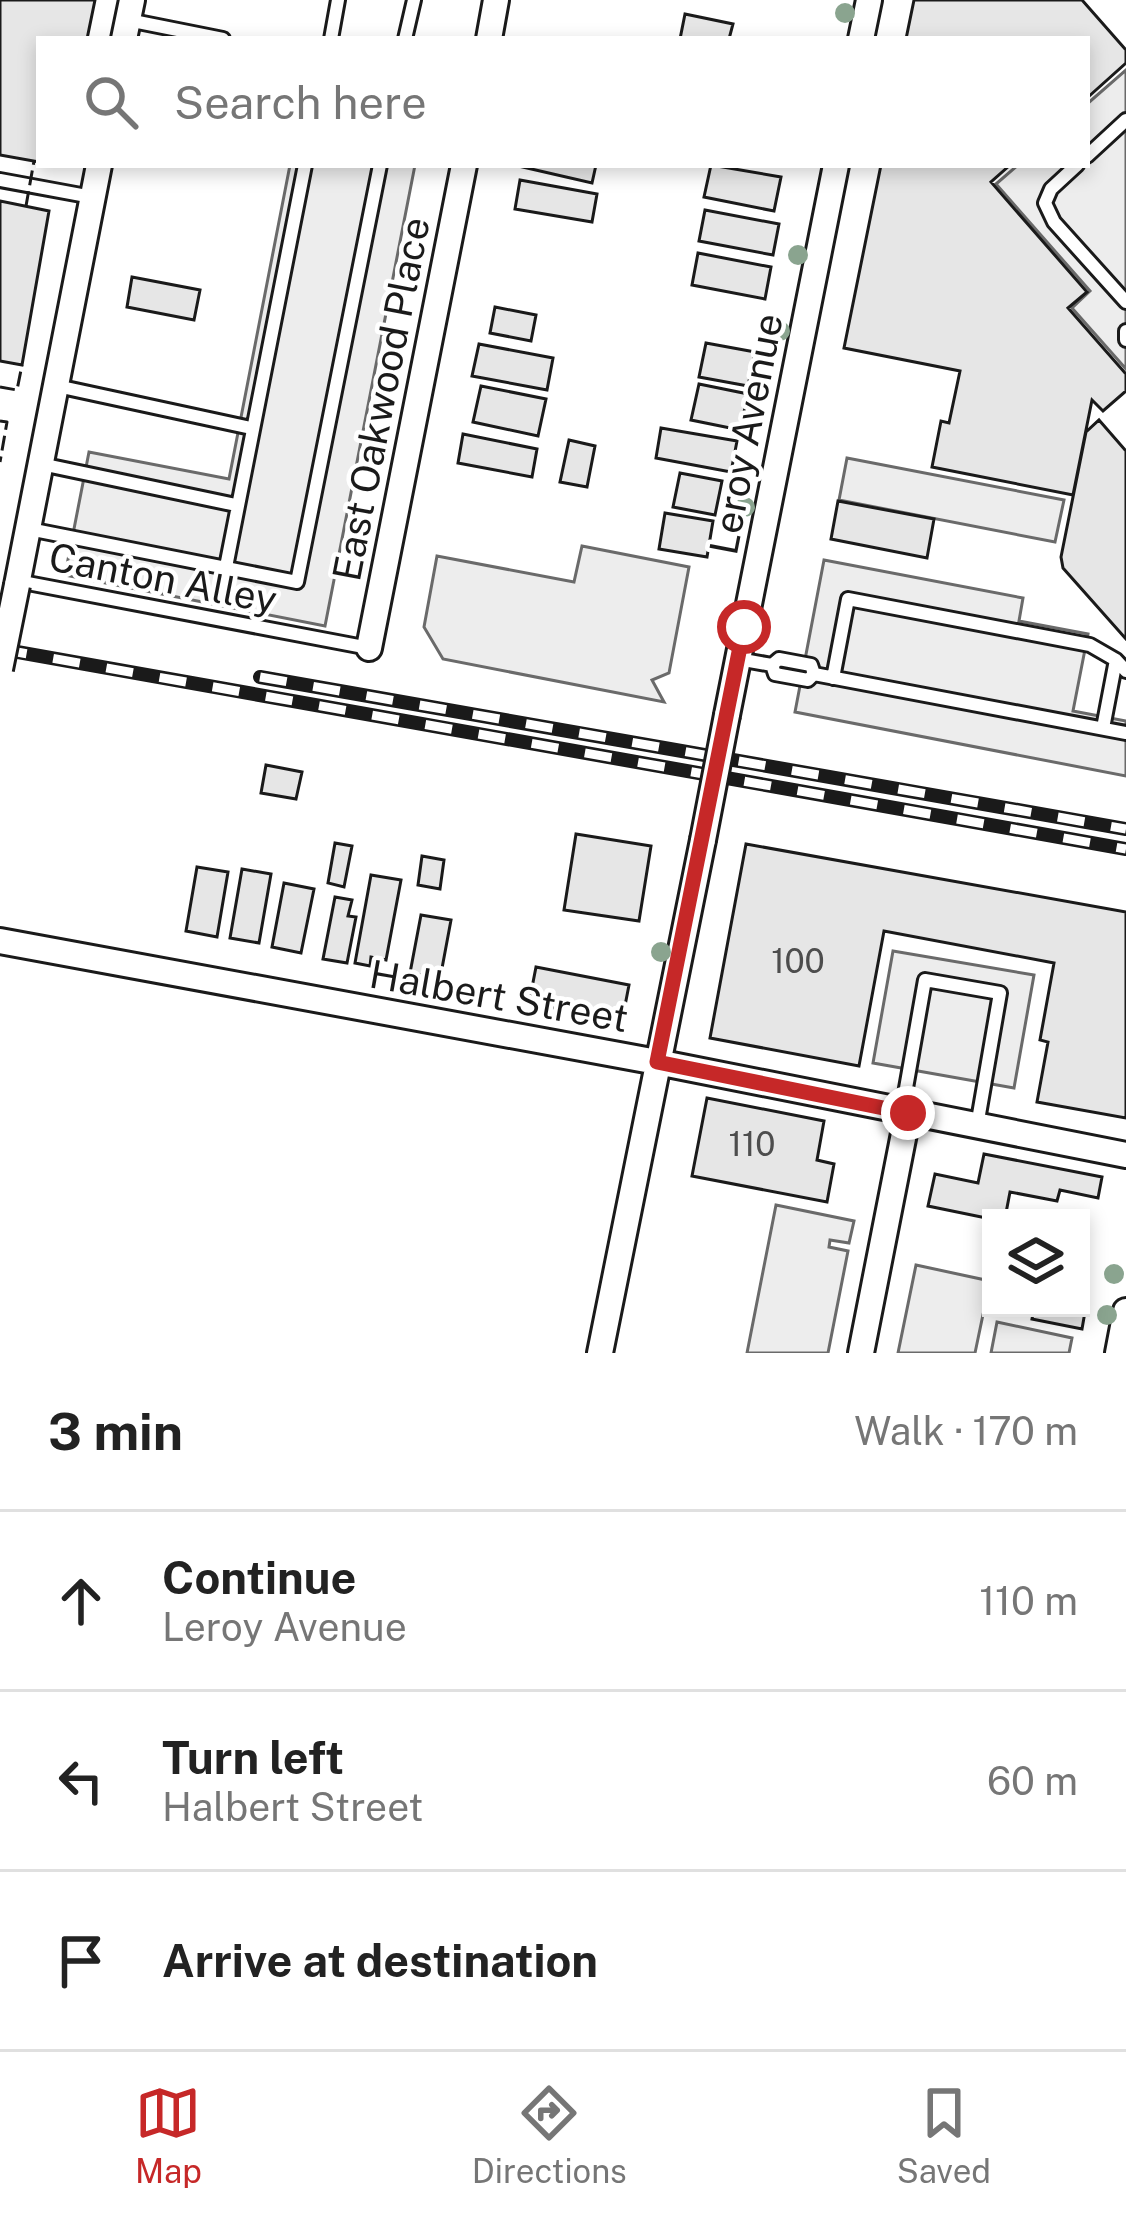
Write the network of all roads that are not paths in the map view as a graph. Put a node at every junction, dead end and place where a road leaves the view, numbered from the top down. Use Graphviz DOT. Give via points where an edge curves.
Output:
graph roads {
  1 [pos="338,0"];
  2 [pos="414,0"];
  3 [pos="496,0"];
  4 [pos="869,0"];
  5 [pos="128,20"];
  6 [pos="208,36"];
  7 [pos="332,36"];
  8 [pos="406,36"];
  9 [pos="490,36"];
  10 [pos="862,36"];
  11 [pos="1126,120"];
  12 [pos="1090,152"];
  13 [pos="98,168"];
  14 [pos="304,168"];
  15 [pos="379,168"];
  16 [pos="463,168"];
  17 [pos="835,168"];
  18 [pos="1074,168"];
  19 [pos="0,180"];
  20 [pos="93,197"];
  21 [pos="1126,302"];
  22 [pos="1126,331"];
  23 [pos="1126,340"];
  24 [pos="56,386"];
  25 [pos="251,428"];
  26 [pos="40,464"];
  27 [pos="236,505"];
  28 [pos="28,529"];
  29 [pos="226,568"];
  30 [pos="17,583"];
  31 [pos="369,648"];
  32 [pos="738,659"];
  33 [pos="1121,666"];
  34 [pos="0,669"];
  35 [pos="833,678"];
  36 [pos="1103,728"];
  37 [pos="1126,733"];
  38 [pos="0,941"];
  39 [pos="657,1062"];
  40 [pos="905,1113"];
  41 [pos="977,1126"];
  42 [pos="1126,1155"];
  43 [pos="1126,1311"];
  44 [pos="600,1353"];
  45 [pos="861,1353"];
  46 [pos="1118,1353"];
  1 -- 7 [label="lane"];
  2 -- 8 [label="lane"];
  3 -- 9 [label="street"];
  4 -- 10 [label="street"];
  5 -- 6 [label="lane"];
  11 -- 12 [label="lane"];
  13 -- 20 [label="street"];
  14 -- 25 [label="lane"];
  15 -- 29 [label="lane" via="297,582"];
  16 -- 31 [label="street, East Oakwood Place"];
  17 -- 32 [label="street, Leroy Avenue"];
  18 -- 21 [label="lane" via="1045,203"];
  19 -- 20 [label="lane"];
  20 -- 24 [label="street"];
  22 -- 23 [label="lane"];
  24 -- 25 [label="lane"];
  24 -- 26 [label="street"];
  25 -- 27 [label="lane"];
  26 -- 27 [label="lane"];
  26 -- 28 [label="street"];
  27 -- 29 [label="lane"];
  28 -- 29 [label="lane"];
  28 -- 30 [label="street"];
  30 -- 31 [label="lane, Canton Alley"];
  30 -- 34 [label="street, bridge"];
  32 -- 35 [label="lane" via="812,665 814,674"];
  32 -- 39 [label="street, Leroy Avenue, bridge"];
  33 -- 35 [label="lane" via="1090,645 848,599"];
  33 -- 36 [label="lane"];
  35 -- 36 [label="lane"];
  36 -- 37 [label="lane"];
  38 -- 39 [label="street, Halbert Street"];
  39 -- 40 [label="street, Halbert Street"];
  39 -- 44 [label="street, Leroy Avenue"];
  40 -- 41 [label="street, Halbert Street"];
  40 -- 41 [label="lane" via="925,980 1000,993"];
  40 -- 45 [label="street"];
  41 -- 42 [label="street, Halbert Street"];
  43 -- 46 [label="street"];
}
